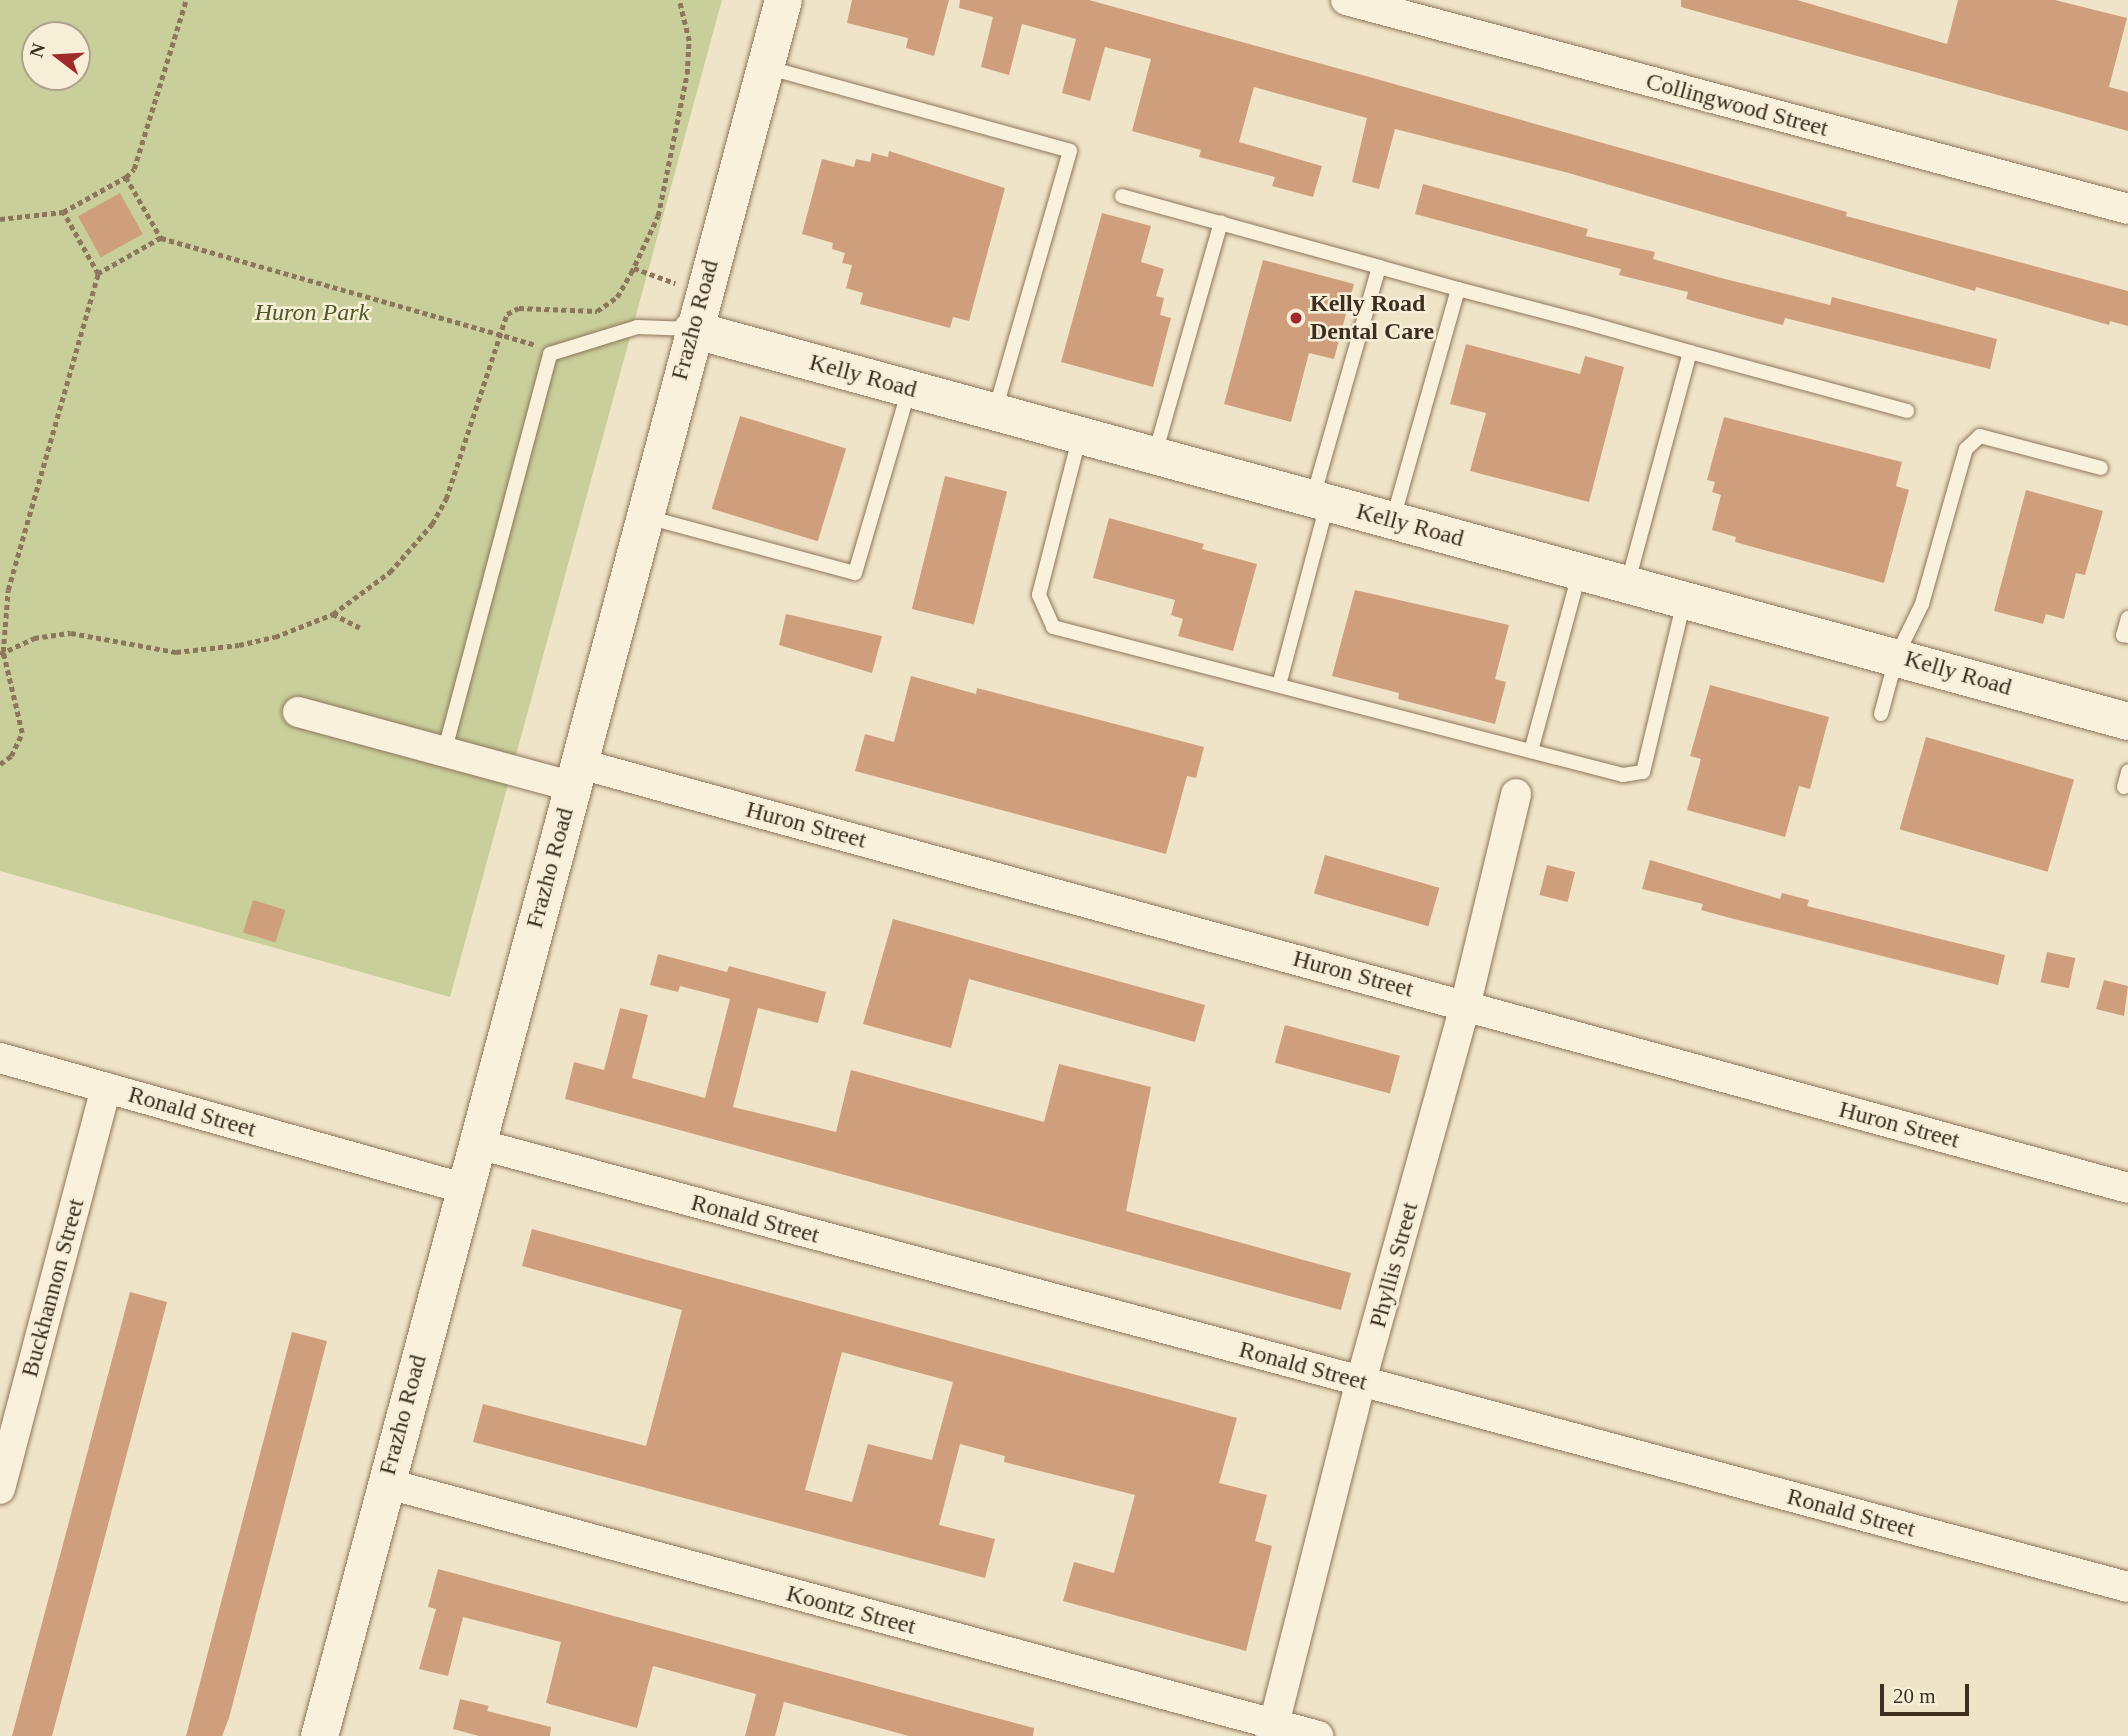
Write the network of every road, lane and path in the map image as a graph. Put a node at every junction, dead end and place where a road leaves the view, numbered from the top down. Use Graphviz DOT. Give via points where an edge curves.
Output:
graph roads {
  1 [pos="186,0"];
  2 [pos="679,0"];
  3 [pos="783,0"];
  4 [pos="1346,0"];
  5 [pos="764,67"];
  6 [pos="126,177"];
  7 [pos="1122,196"];
  8 [pos="2128,209"];
  9 [pos="63,212"];
  10 [pos="0,219"];
  11 [pos="1221,222"];
  12 [pos="161,239"];
  13 [pos="1379,267"];
  14 [pos="634,268"];
  15 [pos="98,274"];
  16 [pos="673,283"];
  17 [pos="1458,289"];
  18 [pos="692,329"];
  19 [pos="499,333"];
  20 [pos="538,345"];
  21 [pos="1690,352"];
  22 [pos="909,388"];
  23 [pos="1907,411"];
  24 [pos="995,412"];
  25 [pos="1080,435"];
  26 [pos="1155,455"];
  27 [pos="2101,468"];
  28 [pos="1320,500"];
  29 [pos="643,516"];
  30 [pos="1393,521"];
  31 [pos="1580,572"];
  32 [pos="1627,584"];
  33 [pos="1684,600"];
  34 [pos="333,614"];
  35 [pos="2128,618"];
  36 [pos="360,628"];
  37 [pos="2128,636"];
  38 [pos="1,653"];
  39 [pos="1897,655"];
  40 [pos="1279,685"];
  41 [pos="299,712"];
  42 [pos="1881,714"];
  43 [pos="2128,721"];
  44 [pos="1531,751"];
  45 [pos="444,753"];
  46 [pos="0,764"];
  47 [pos="2128,772"];
  48 [pos="574,774"];
  49 [pos="2124,787"];
  50 [pos="1516,794"];
  51 [pos="1465,1007"];
  52 [pos="0,1058"];
  53 [pos="106,1087"];
  54 [pos="478,1144"];
  55 [pos="2128,1188"];
  56 [pos="465,1189"];
  57 [pos="1361,1381"];
  58 [pos="9,1418"];
  59 [pos="385,1483"];
  60 [pos="0,1489"];
  61 [pos="2128,1587"];
  62 [pos="1273,1730"];
  63 [pos="319,1736"];
  64 [pos="1318,1736"];
  1 -- 6 [label="path" via="134,169"];
  2 -- 14 [label="path" via="689,41 687,74 657,216"];
  3 -- 5 [label="street, Frazho Road"];
  4 -- 8 [label="street, Collingwood Street"];
  5 -- 18 [label="street, Frazho Road"];
  5 -- 24 [label="lane" via="1070,151"];
  6 -- 9 [label="path"];
  6 -- 12 [label="path"];
  7 -- 11 [label="lane"];
  9 -- 10 [label="path"];
  9 -- 15 [label="path"];
  11 -- 13 [label="lane"];
  11 -- 26 [label="lane"];
  12 -- 15 [label="path"];
  12 -- 19 [label="path"];
  13 -- 17 [label="lane"];
  13 -- 28 [label="lane"];
  14 -- 16 [label="path"];
  14 -- 19 [label="path" via="617,297 597,311 519,309 507,314"];
  15 -- 38 [label="path" via="8,590"];
  17 -- 21 [label="lane"];
  17 -- 30 [label="lane"];
  18 -- 22 [label="street, Kelly Road"];
  18 -- 29 [label="street, Frazho Road"];
  18 -- 45 [label="lane" via="637,327 550,354"];
  19 -- 20 [label="path"];
  19 -- 34 [label="path" via="461,463 432,524 390,572"];
  21 -- 23 [label="lane"];
  21 -- 32 [label="lane"];
  22 -- 24 [label="street, Kelly Road"];
  22 -- 29 [label="lane" via="855,573"];
  24 -- 25 [label="street, Kelly Road"];
  25 -- 26 [label="street, Kelly Road"];
  25 -- 40 [label="lane" via="1038,595 1053,627"];
  26 -- 28 [label="street, Kelly Road"];
  27 -- 39 [label="lane" via="1980,436 1966,449 1922,604"];
  28 -- 30 [label="street, Kelly Road"];
  28 -- 40 [label="lane"];
  29 -- 48 [label="street, Frazho Road"];
  30 -- 31 [label="street, Kelly Road"];
  31 -- 32 [label="street, Kelly Road"];
  31 -- 44 [label="lane"];
  32 -- 33 [label="street, Kelly Road"];
  33 -- 39 [label="street, Kelly Road"];
  33 -- 44 [label="lane" via="1643,772 1623,775"];
  34 -- 36 [label="path"];
  34 -- 38 [label="path" via="275,637 210,651 176,652 71,633 34,638"];
  35 -- 37 [label="lane" via="2123,635"];
  38 -- 46 [label="path" via="21,714 22,733 11,756"];
  39 -- 42 [label="lane"];
  39 -- 43 [label="street, Kelly Road"];
  40 -- 44 [label="lane"];
  41 -- 45 [label="street, Huron Street"];
  45 -- 48 [label="street, Huron Street"];
  47 -- 49 [label="lane"];
  48 -- 51 [label="street, Huron Street"];
  48 -- 54 [label="street, Frazho Road"];
  50 -- 51 [label="street, Phyllis Street"];
  51 -- 55 [label="street, Huron Street"];
  51 -- 57 [label="street, Phyllis Street"];
  52 -- 53 [label="street, Ronald Street"];
  53 -- 56 [label="street, Ronald Street"];
  53 -- 58 [label="street, Buckhannon Street"];
  54 -- 56 [label="street, Frazho Road"];
  54 -- 57 [label="street, Ronald Street"];
  56 -- 59 [label="street, Frazho Road"];
  57 -- 61 [label="street, Ronald Street"];
  57 -- 62 [label="street, Phyllis Street"];
  58 -- 60 [label="street, Buckhannon Street"];
  59 -- 62 [label="street, Koontz Street"];
  59 -- 63 [label="street, Frazho Road"];
  62 -- 64 [label="street, Koontz Street"];
}
